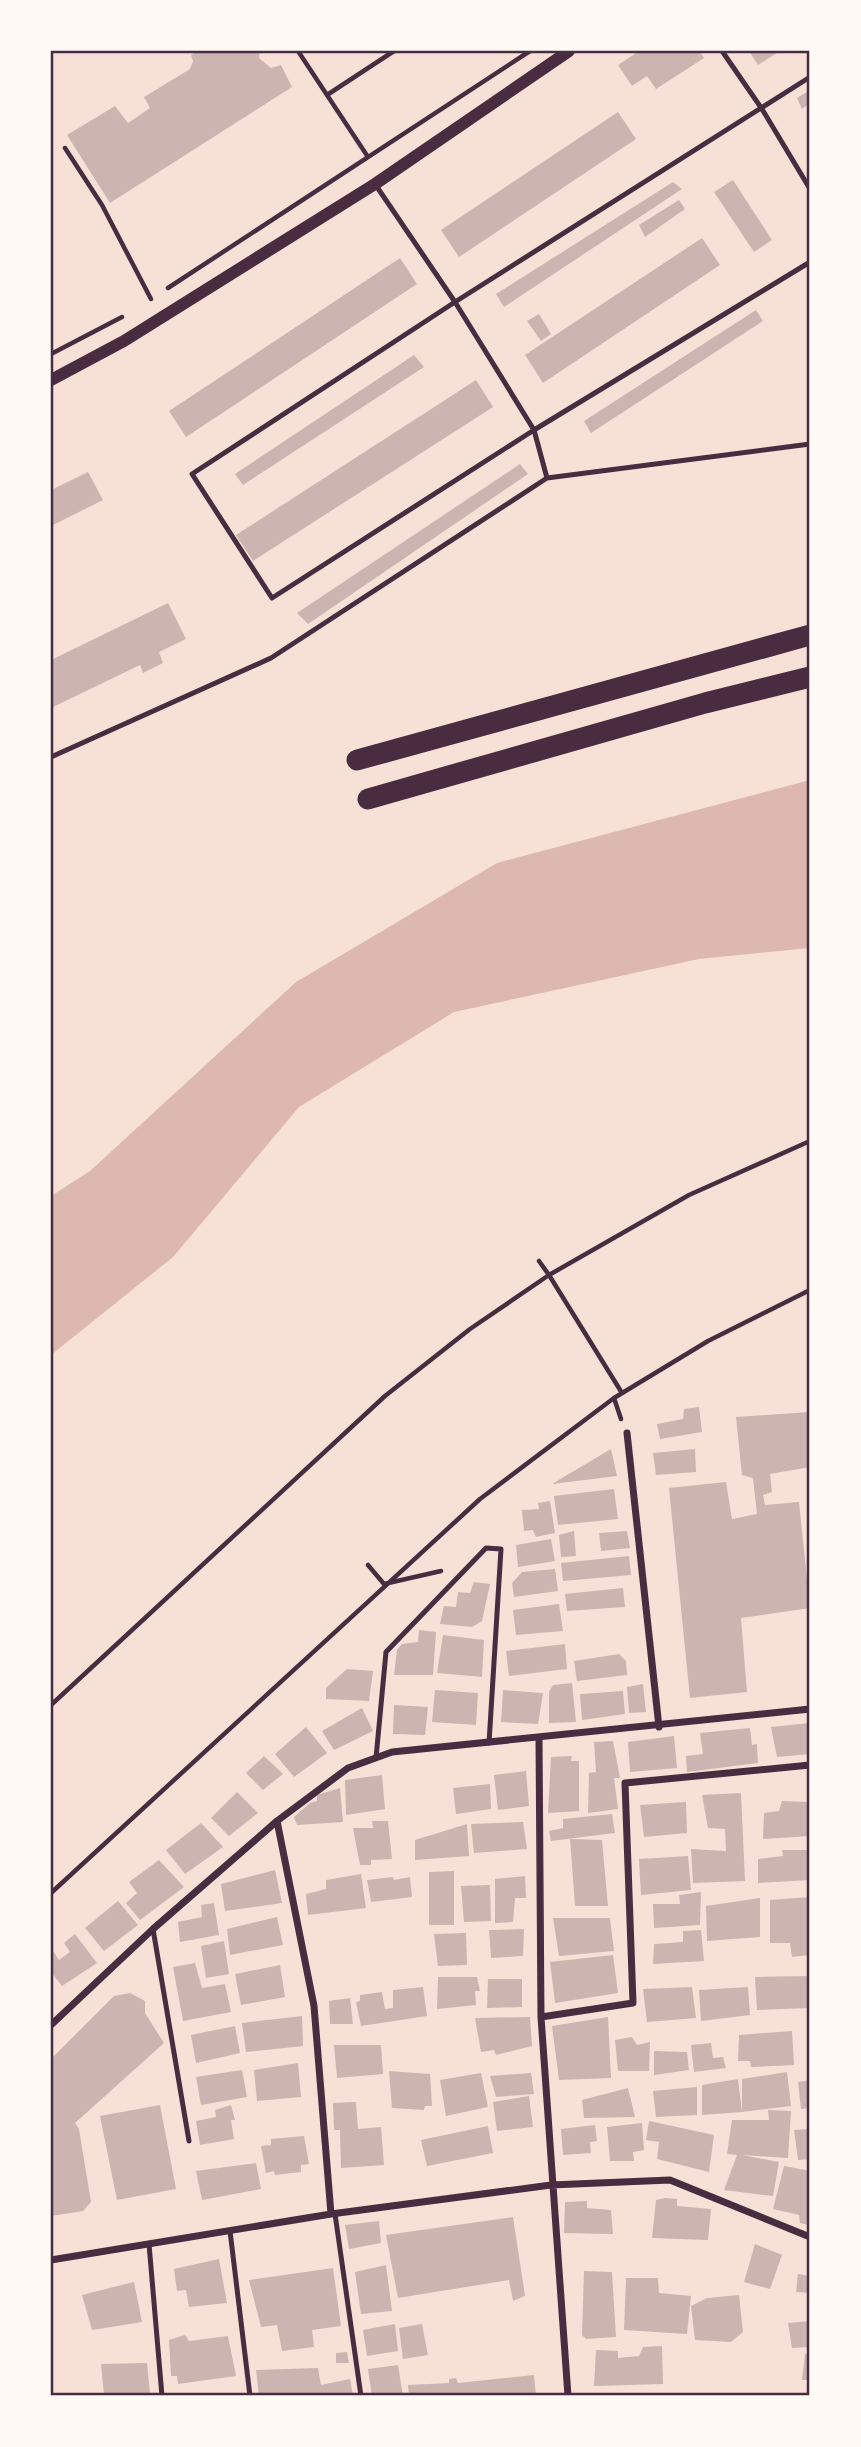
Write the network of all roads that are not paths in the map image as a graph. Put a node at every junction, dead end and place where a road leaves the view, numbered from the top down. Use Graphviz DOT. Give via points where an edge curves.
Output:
graph roads {
  1 [pos="569,51"];
  2 [pos="722,51"];
  3 [pos="810,77"];
  4 [pos="762,109"];
  5 [pos="375,184"];
  6 [pos="810,189"];
  7 [pos="810,262"];
  8 [pos="455,302"];
  9 [pos="51,380"];
  10 [pos="534,430"];
  11 [pos="810,444"];
  12 [pos="547,478"];
  13 [pos="810,635"];
  14 [pos="810,677"];
  15 [pos="51,757"];
  16 [pos="356,761"];
  17 [pos="368,799"];
  18 [pos="627,1433"];
  19 [pos="810,1709"];
  20 [pos="659,1727"];
  21 [pos="539,1738"];
  22 [pos="489,1743"];
  23 [pos="376,1758"];
  24 [pos="810,1765"];
  25 [pos="277,1821"];
  26 [pos="153,1929"];
  27 [pos="541,2017"];
  28 [pos="51,2025"];
  29 [pos="189,2141"];
  30 [pos="551,2185"];
  31 [pos="333,2214"];
  32 [pos="230,2231"];
  33 [pos="810,2237"];
  34 [pos="149,2244"];
  35 [pos="51,2260"];
  36 [pos="162,2396"];
  37 [pos="250,2396"];
  38 [pos="361,2396"];
  39 [pos="568,2396"];
  1 -- 5 [label="street"];
  2 -- 4 [label="lane"];
  3 -- 4 [label="lane"];
  4 -- 6 [label="lane"];
  4 -- 8 [label="lane"];
  5 -- 8 [label="lane"];
  5 -- 9 [label="street" via="124,341"];
  7 -- 10 [label="lane"];
  8 -- 10 [label="lane"];
  8 -- 10 [label="lane" via="192,474 271,598"];
  10 -- 12 [label="lane"];
  11 -- 12 [label="lane"];
  12 -- 15 [label="lane" via="271,658"];
  13 -- 16 [label="highway"];
  14 -- 17 [label="highway"];
  18 -- 20 [label="street"];
  19 -- 20 [label="street"];
  20 -- 21 [label="street"];
  21 -- 22 [label="street"];
  21 -- 27 [label="street"];
  22 -- 23 [label="street" via="392,1752"];
  22 -- 23 [label="lane" via="501,1549 486,1548 386,1651"];
  23 -- 25 [label="street" via="348,1768"];
  24 -- 27 [label="street" via="625,1783 633,2003"];
  25 -- 26 [label="street"];
  25 -- 31 [label="street" via="314,2006"];
  26 -- 28 [label="street"];
  26 -- 29 [label="lane"];
  27 -- 30 [label="street"];
  30 -- 31 [label="street"];
  30 -- 33 [label="street" via="670,2180"];
  30 -- 39 [label="street"];
  31 -- 32 [label="street"];
  31 -- 38 [label="lane"];
  32 -- 34 [label="street"];
  32 -- 37 [label="lane"];
  34 -- 35 [label="street"];
  34 -- 36 [label="lane"];
}
